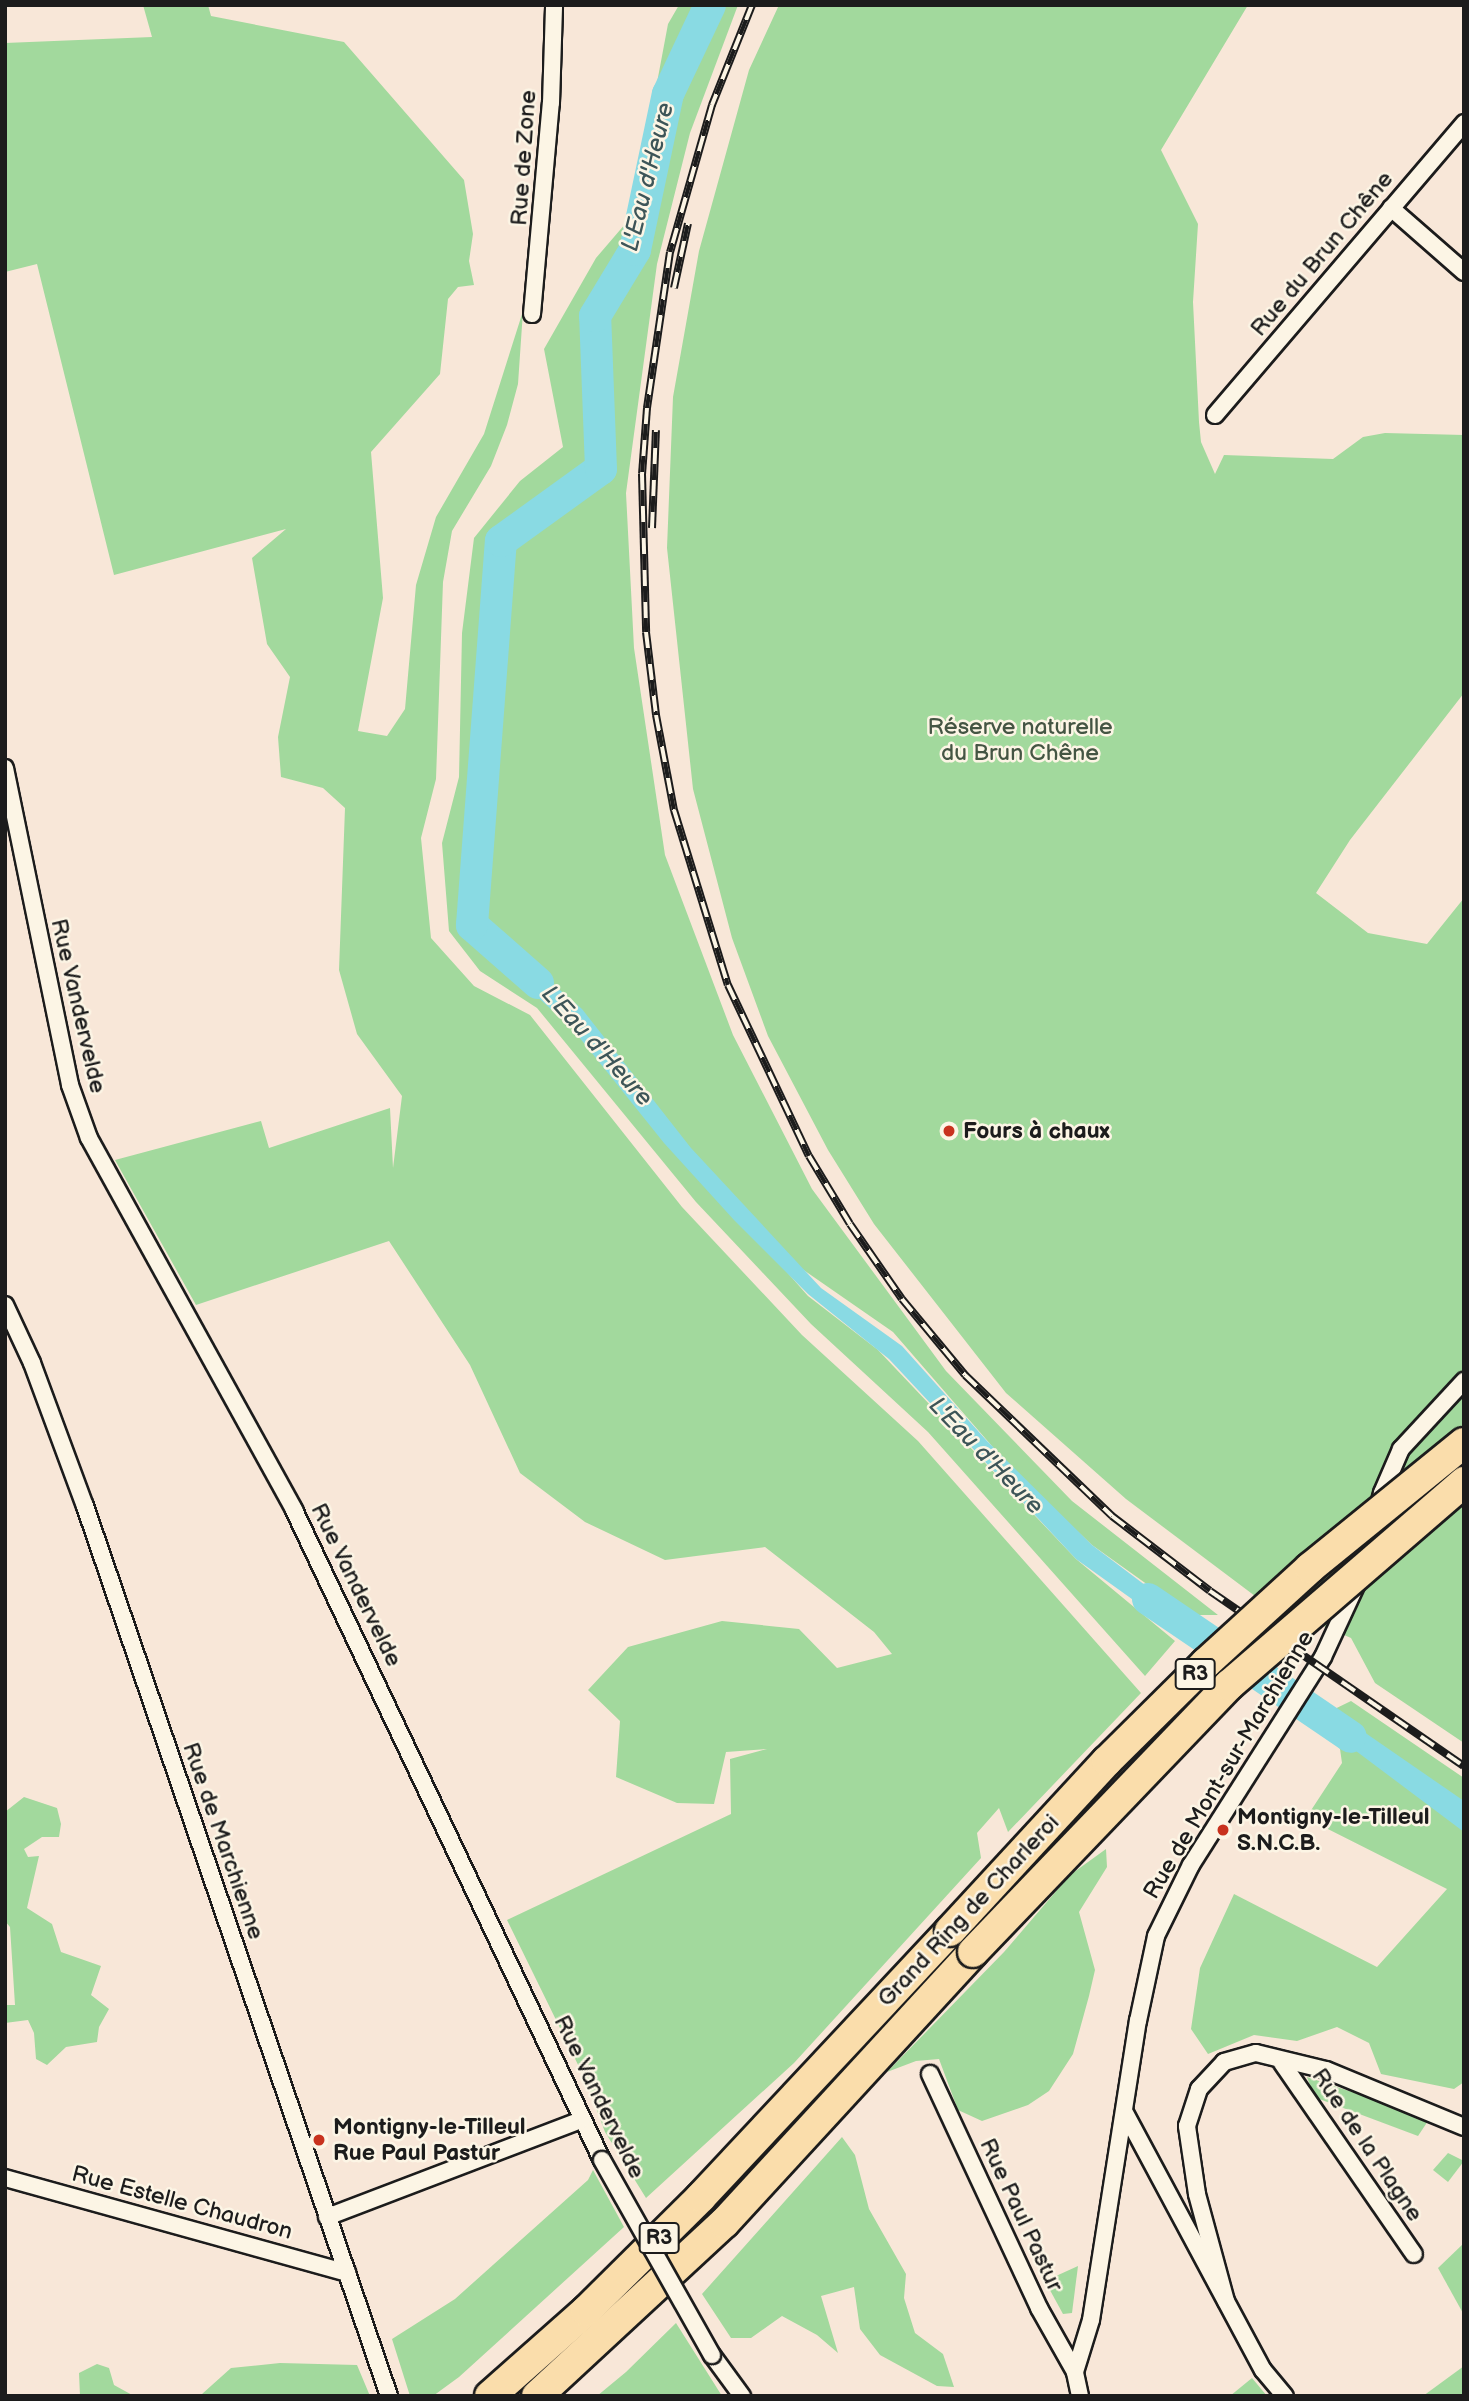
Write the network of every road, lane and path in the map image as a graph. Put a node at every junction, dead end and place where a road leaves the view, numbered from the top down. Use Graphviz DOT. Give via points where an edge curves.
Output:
graph roads {
  1 [pos="554,5"];
  2 [pos="1464,123"];
  3 [pos="1391,208"];
  4 [pos="1464,272"];
  5 [pos="532,314"];
  6 [pos="1215,415"];
  7 [pos="5,768"];
  8 [pos="5,1305"];
  9 [pos="1464,1381"];
  10 [pos="1464,1443"];
  11 [pos="1464,1482"];
  12 [pos="1283,2063"];
  13 [pos="930,2074"];
  14 [pos="1124,2111"];
  15 [pos="581,2120"];
  16 [pos="1464,2127"];
  17 [pos="5,2178"];
  18 [pos="327,2217"];
  19 [pos="1414,2254"];
  20 [pos="347,2273"];
  21 [pos="1226,2301"];
  22 [pos="1075,2372"];
  23 [pos="389,2396"];
  24 [pos="490,2396"];
  25 [pos="537,2396"];
  26 [pos="742,2396"];
  27 [pos="1080,2396"];
  28 [pos="1285,2396"];
  1 -- 5 [label="street, Rue de Zone" via="549,130"];
  2 -- 3 [label="street, Rue du Brun Chêne"];
  3 -- 4 [label="street"];
  3 -- 6 [label="street, Rue du Brun Chêne"];
  7 -- 15 [label="street, Rue Vandervelde" via="70,1086 89,1138 294,1510"];
  8 -- 18 [label="street, Rue de Marchienne" via="32,1363 85,1506"];
  9 -- 14 [label="street, Rue de Mont-sur-Marchienne" via="1401,1449 1382,1493 1360,1577 1323,1657 1191,1865 1156,1936"];
  10 -- 24 [label="highway, Grand Ring de Charleroi / R3, bridge" via="1310,1568 1206,1663 1107,1761 701,2197 586,2311"];
  11 -- 25 [label="highway, Grand Ring de Charleroi / R3, bridge" via="1229,1685 973,1952 724,2223"];
  12 -- 16 [label="street, Rue de la Plagne" via="1326,2070"];
  12 -- 19 [label="street, Rue de la Plagne"];
  12 -- 21 [label="street, Rue de la Plagne" via="1256,2053 1224,2062 1199,2089 1187,2126 1197,2194"];
  13 -- 22 [label="street, Rue Paul Pastur" via="1039,2308"];
  14 -- 21 [label="street, Rue de la Plagne"];
  14 -- 22 [label="street, Rue de Mont-sur-Marchienne" via="1091,2320"];
  15 -- 18 [label="street"];
  15 -- 26 [label="street, Rue Vandervelde, bridge" via="712,2355"];
  17 -- 20 [label="street, Rue Estelle Chaudron"];
  18 -- 20 [label="street, Rue de Marchienne"];
  20 -- 23 [label="street, Rue de Marchienne"];
  21 -- 28 [label="street, Rue de la Plagne" via="1263,2370"];
  22 -- 27 [label="street, Rue de Mont-sur-Marchienne"];
}
